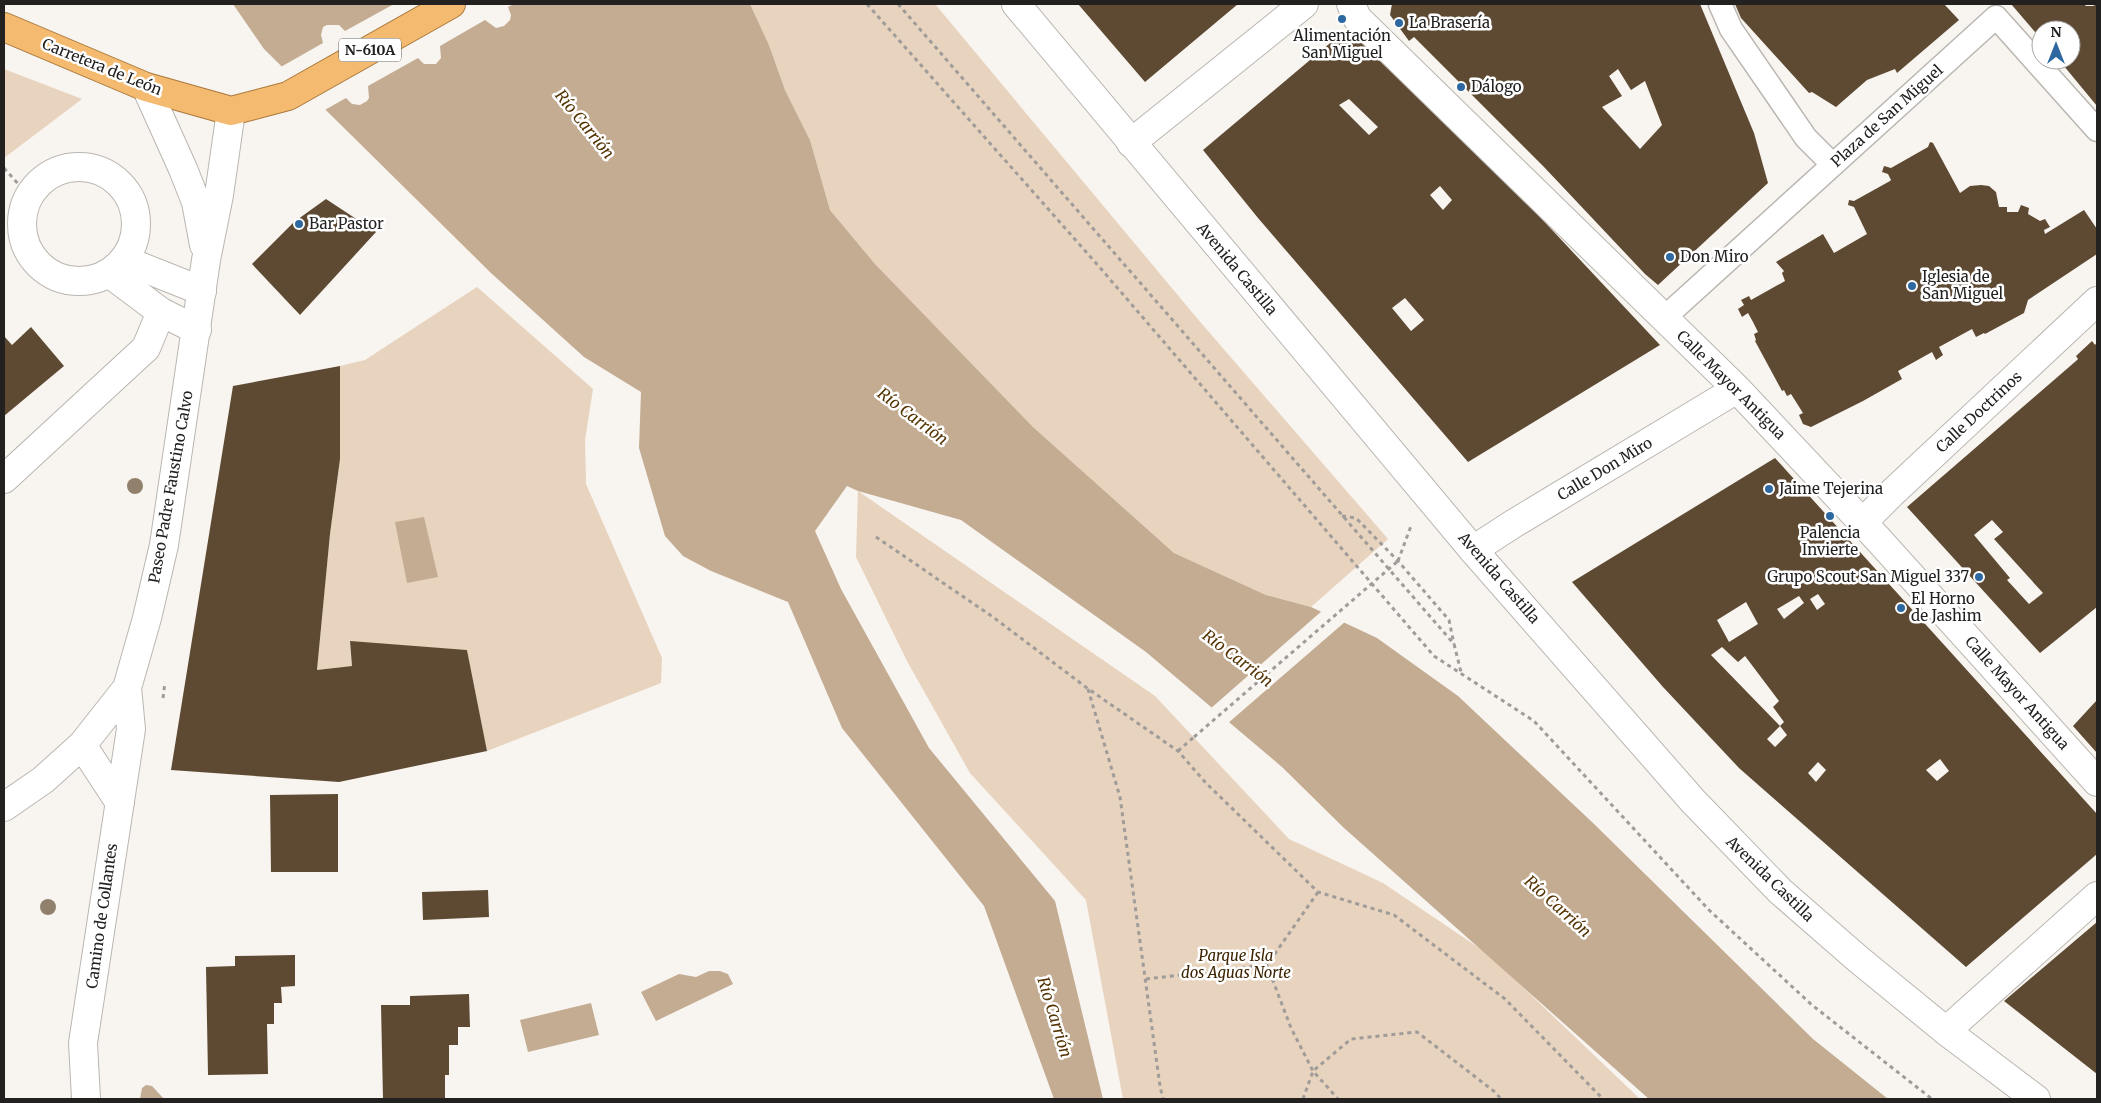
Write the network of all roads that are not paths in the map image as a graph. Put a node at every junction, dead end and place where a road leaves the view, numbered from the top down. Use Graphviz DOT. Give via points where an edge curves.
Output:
graph roads {
  1 [pos="451,4"];
  2 [pos="1016,4"];
  3 [pos="1304,4"];
  4 [pos="1351,4"];
  5 [pos="1720,4"];
  6 [pos="1994,8"];
  7 [pos="4,27"];
  8 [pos="146,87"];
  9 [pos="231,111"];
  10 [pos="2097,130"];
  11 [pos="1132,143"];
  12 [pos="1834,165"];
  13 [pos="15,245"];
  14 [pos="206,260"];
  15 [pos="116,266"];
  16 [pos="202,291"];
  17 [pos="2097,302"];
  18 [pos="162,312"];
  19 [pos="1664,318"];
  20 [pos="197,330"];
  21 [pos="1737,390"];
  22 [pos="4,479"];
  23 [pos="1862,523"];
  24 [pos="1473,550"];
  25 [pos="128,688"];
  26 [pos="82,745"];
  27 [pos="2097,782"];
  28 [pos="120,803"];
  29 [pos="4,807"];
  30 [pos="2097,896"];
  31 [pos="1946,1031"];
  32 [pos="86,1099"];
  33 [pos="2036,1099"];
  1 -- 9 [label="highway, N-610A" via="288,96"];
  2 -- 11 [label="street, Avenida Castilla"];
  3 -- 11 [label="street"];
  4 -- 19 [label="street, Calle Mayor Antigua" via="1357,18"];
  5 -- 12 [label="street" via="1731,29 1806,138"];
  6 -- 10 [label="street, Plaza de San Miguel"];
  6 -- 12 [label="street, Plaza de San Miguel"];
  7 -- 8 [label="highway, Carretera de León"];
  8 -- 9 [label="highway, Carretera de León"];
  8 -- 14 [label="street, Paseo Padre Faustino Calvo" via="196,202"];
  9 -- 14 [label="street, Paseo Padre Faustino Calvo"];
  11 -- 24 [label="street, Avenida Castilla"];
  12 -- 19 [label="street, Plaza de San Miguel"];
  13 -- 15 [label="street" via="60,278 93,280"];
  13 -- 15 [label="street" via="26,204 36,187 51,174 70,168 89,168 108,174 123,187 133,204 136,224 133,243"];
  14 -- 16 [label="street, Paseo Padre Faustino Calvo"];
  15 -- 16 [label="street"];
  15 -- 18 [label="street"];
  16 -- 20 [label="street, Paseo Padre Faustino Calvo"];
  17 -- 23 [label="street, Calle Doctrinos"];
  18 -- 20 [label="street"];
  18 -- 22 [label="street" via="146,348"];
  19 -- 21 [label="street, Calle Mayor Antigua"];
  20 -- 25 [label="street, Paseo Padre Faustino Calvo" via="164,545"];
  21 -- 23 [label="street, Calle Mayor Antigua"];
  21 -- 24 [label="street, Calle Don Miro"];
  23 -- 27 [label="street, Calle Mayor Antigua"];
  24 -- 31 [label="street, Avenida Castilla" via="1693,801 1780,891"];
  25 -- 26 [label="street, Paseo Padre Faustino Calvo"];
  25 -- 28 [label="street, Camino de Collantes" via="131,729"];
  26 -- 28 [label="street"];
  26 -- 29 [label="street, Paseo Padre Faustino Calvo" via="43,780"];
  28 -- 32 [label="street, Camino de Collantes" via="84,1042"];
  30 -- 31 [label="street"];
  31 -- 33 [label="street, Avenida Castilla"];
}
